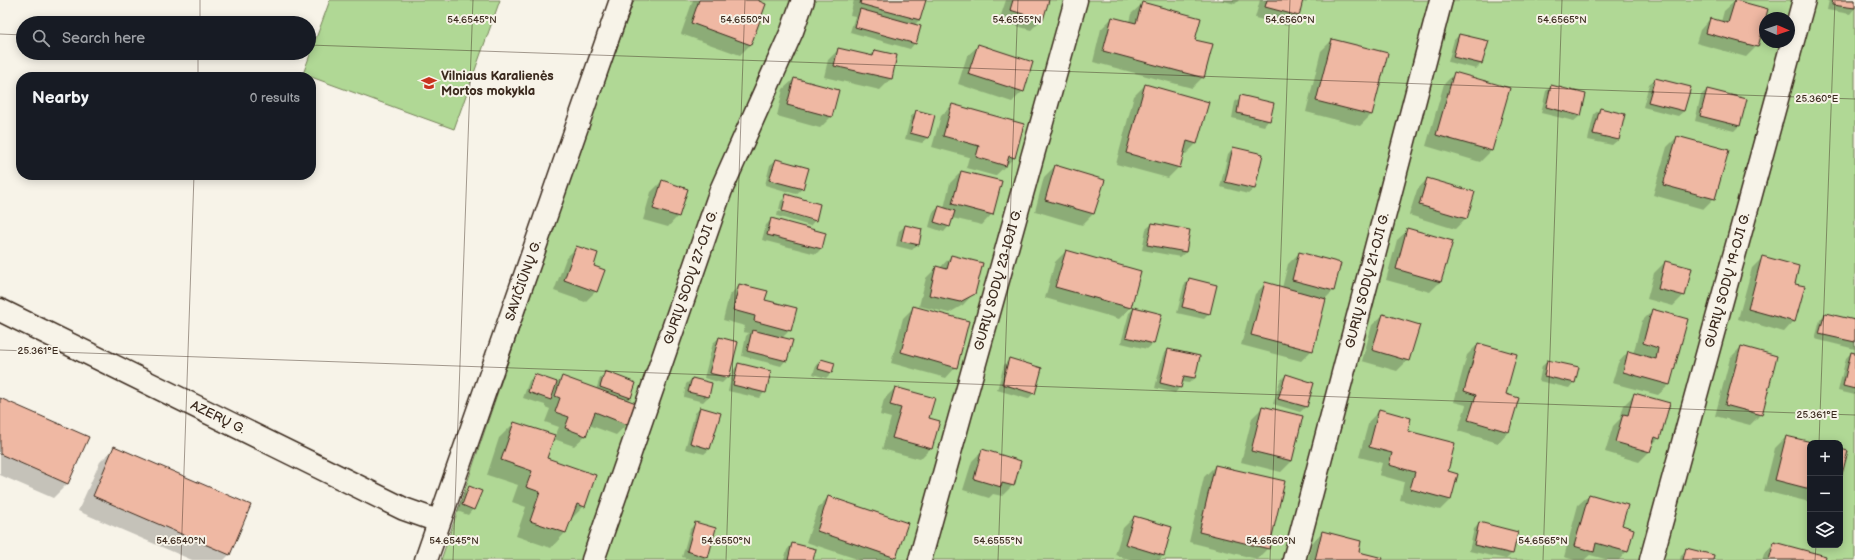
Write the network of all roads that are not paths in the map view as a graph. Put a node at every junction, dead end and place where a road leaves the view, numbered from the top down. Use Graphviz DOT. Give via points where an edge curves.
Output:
graph roads {
  1 [pos="621,0"];
  2 [pos="803,0"];
  3 [pos="1076,0"];
  4 [pos="1441,0"];
  5 [pos="1804,0"];
  6 [pos="0,310"];
  7 [pos="438,521"];
  8 [pos="426,560"];
  9 [pos="593,560"];
  10 [pos="920,560"];
  11 [pos="1294,560"];
  12 [pos="1650,560"];
  1 -- 7 [label="street, SAVIČIŪNŲ G."];
  2 -- 9 [label="street, GURIŲ SODŲ 27-OJI G." via="792,31 721,190"];
  3 -- 10 [label="street, GURIŲ SODŲ 23-IOJI G."];
  4 -- 11 [label="street, GURIŲ SODŲ 21-OJI G."];
  5 -- 12 [label="street, GURIŲ SODŲ 19-OJI G."];
  6 -- 7 [label="street, AZERŲ G." via="404,509"];
  7 -- 8 [label="street, SAVIČIŪNŲ G."];
}
